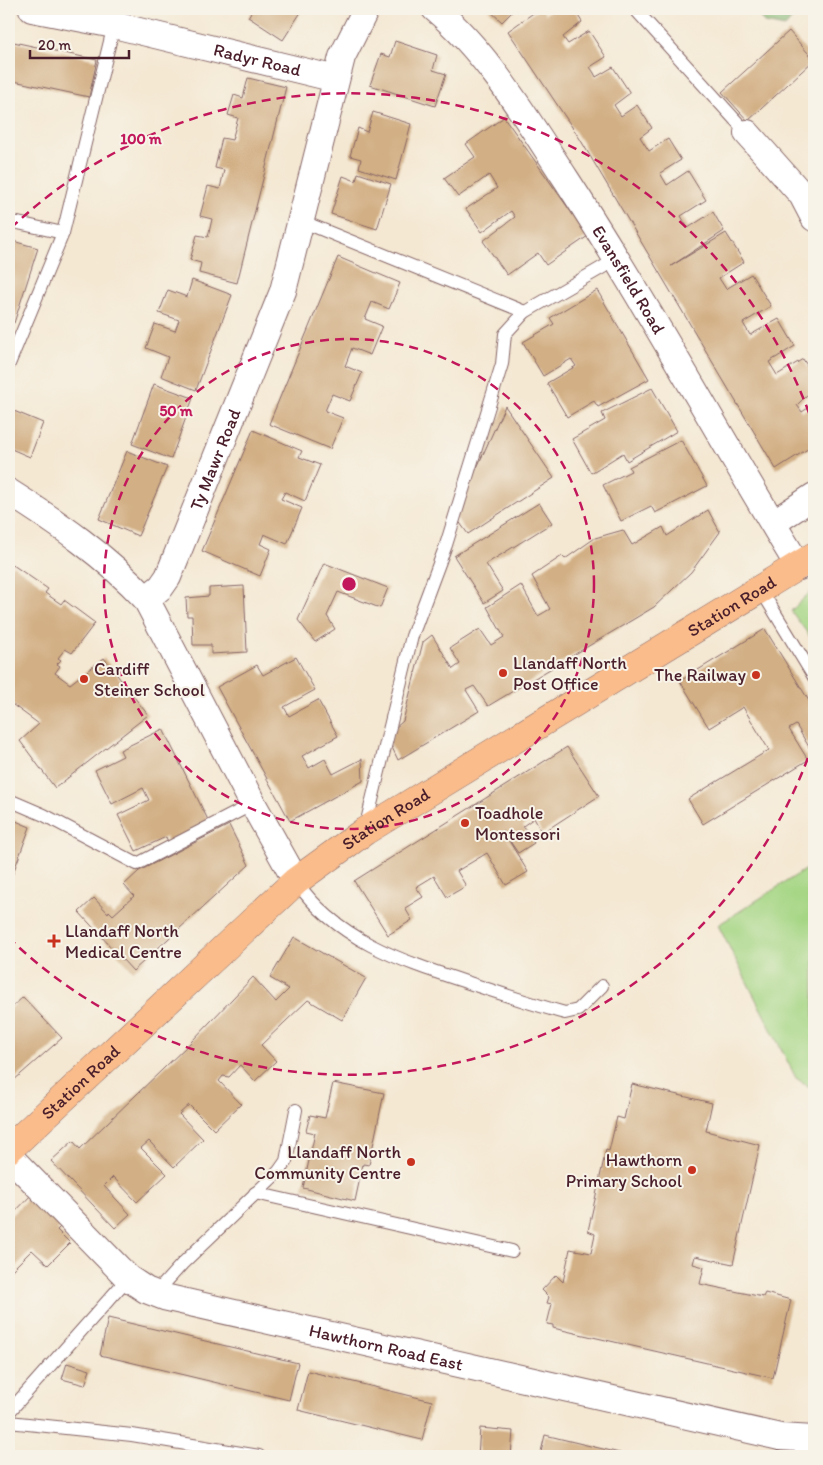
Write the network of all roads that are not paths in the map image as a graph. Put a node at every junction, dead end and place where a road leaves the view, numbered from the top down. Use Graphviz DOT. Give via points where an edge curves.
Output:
graph roads {
  1 [pos="32,9"];
  2 [pos="366,9"];
  3 [pos="435,9"];
  4 [pos="635,9"];
  5 [pos="114,25"];
  6 [pos="336,79"];
  7 [pos="747,133"];
  8 [pos="814,218"];
  9 [pos="9,221"];
  10 [pos="301,221"];
  11 [pos="63,233"];
  12 [pos="616,260"];
  13 [pos="525,312"];
  14 [pos="9,364"];
  15 [pos="9,492"];
  16 [pos="814,496"];
  17 [pos="773,523"];
  18 [pos="807,562"];
  19 [pos="761,590"];
  20 [pos="146,599"];
  21 [pos="814,677"];
  22 [pos="9,800"];
  23 [pos="253,804"];
  24 [pos="365,831"];
  25 [pos="296,881"];
  26 [pos="602,986"];
  27 [pos="296,1110"];
  28 [pos="9,1149"];
  29 [pos="9,1156"];
  30 [pos="255,1194"];
  31 [pos="512,1252"];
  32 [pos="128,1278"];
  33 [pos="155,1294"];
  34 [pos="9,1412"];
  35 [pos="9,1422"];
  36 [pos="814,1439"];
  37 [pos="259,1456"];
  1 -- 5 [label="street, Radyr Road"];
  2 -- 6 [label="street, Ty Mawr Road" via="342,57"];
  3 -- 12 [label="street, Evansfield Road" via="460,30 489,67"];
  4 -- 7 [label="lane"];
  5 -- 6 [label="street, Radyr Road"];
  5 -- 11 [label="lane"];
  6 -- 10 [label="street, Ty Mawr Road"];
  7 -- 8 [label="street" via="802,195"];
  9 -- 11 [label="lane"];
  10 -- 13 [label="lane"];
  10 -- 20 [label="street, Ty Mawr Road" via="283,291 168,577 161,588"];
  11 -- 14 [label="lane"];
  12 -- 13 [label="lane"];
  12 -- 17 [label="street, Evansfield Road"];
  13 -- 24 [label="lane" via="506,334 502,364 446,545 412,636"];
  15 -- 20 [label="street" via="87,545 122,573"];
  16 -- 17 [label="street"];
  17 -- 18 [label="street, Evansfield Road"];
  18 -- 19 [label="main road, Station Road"];
  19 -- 21 [label="lane"];
  19 -- 24 [label="main road, Station Road"];
  20 -- 23 [label="street"];
  22 -- 23 [label="lane" via="137,864"];
  23 -- 25 [label="street"];
  24 -- 25 [label="main road, Station Road"];
  25 -- 26 [label="lane" via="325,916 344,931 403,961 565,1013 578,1010"];
  25 -- 28 [label="main road, Station Road"];
  27 -- 30 [label="lane" via="286,1161"];
  29 -- 32 [label="street, Hawthorn Road East"];
  30 -- 31 [label="lane"];
  30 -- 33 [label="lane"];
  32 -- 33 [label="street, Hawthorn Road East"];
  32 -- 34 [label="lane"];
  33 -- 36 [label="street, Hawthorn Road East" via="770,1434"];
  35 -- 37 [label="lane" via="132,1435"];
}
